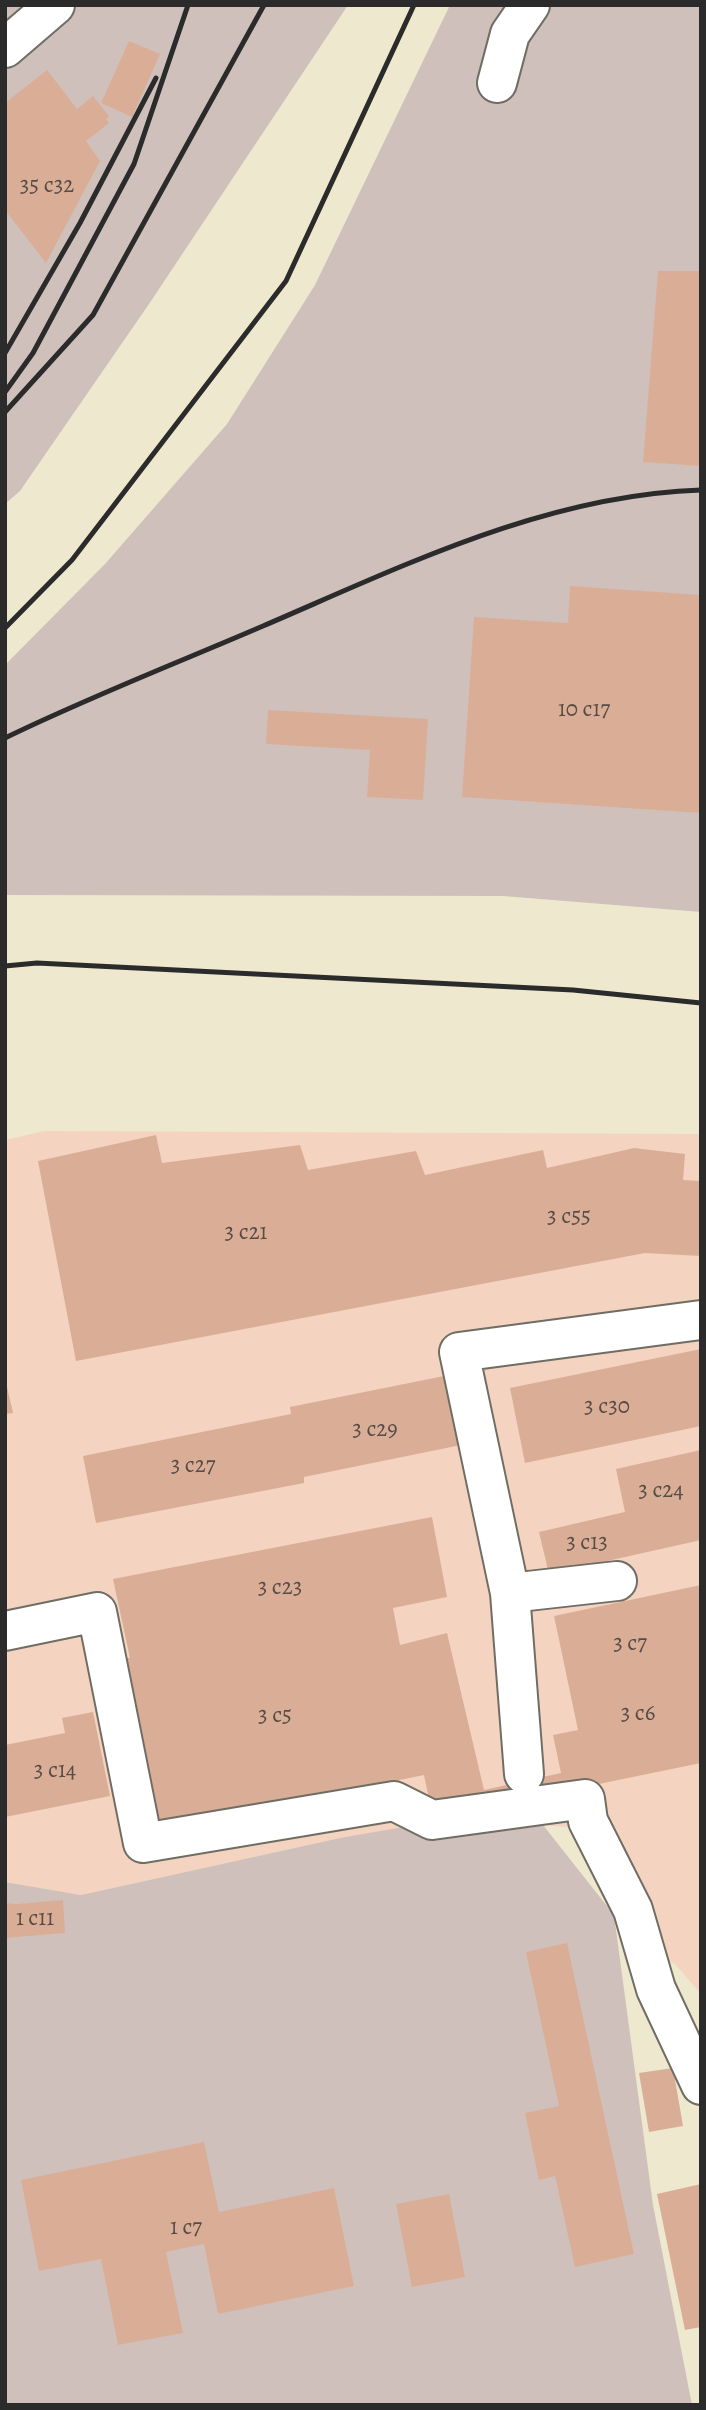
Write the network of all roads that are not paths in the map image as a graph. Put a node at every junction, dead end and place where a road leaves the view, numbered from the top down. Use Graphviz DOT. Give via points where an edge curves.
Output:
graph roads {
  1 [pos="55,5"];
  2 [pos="530,5"];
  3 [pos="5,48"];
  4 [pos="497,83"];
  5 [pos="701,1320"];
  6 [pos="617,1581"];
  7 [pos="510,1593"];
  8 [pos="5,1631"];
  9 [pos="524,1773"];
  10 [pos="701,2085"];
  1 -- 3 [label="lane"];
  2 -- 4 [label="lane" via="510,34"];
  5 -- 7 [label="lane" via="459,1352"];
  6 -- 7 [label="lane"];
  7 -- 9 [label="lane"];
  8 -- 10 [label="lane" via="97,1612 143,1843 394,1801 432,1821 584,1799 588,1821 633,1910 656,1989"];
}
